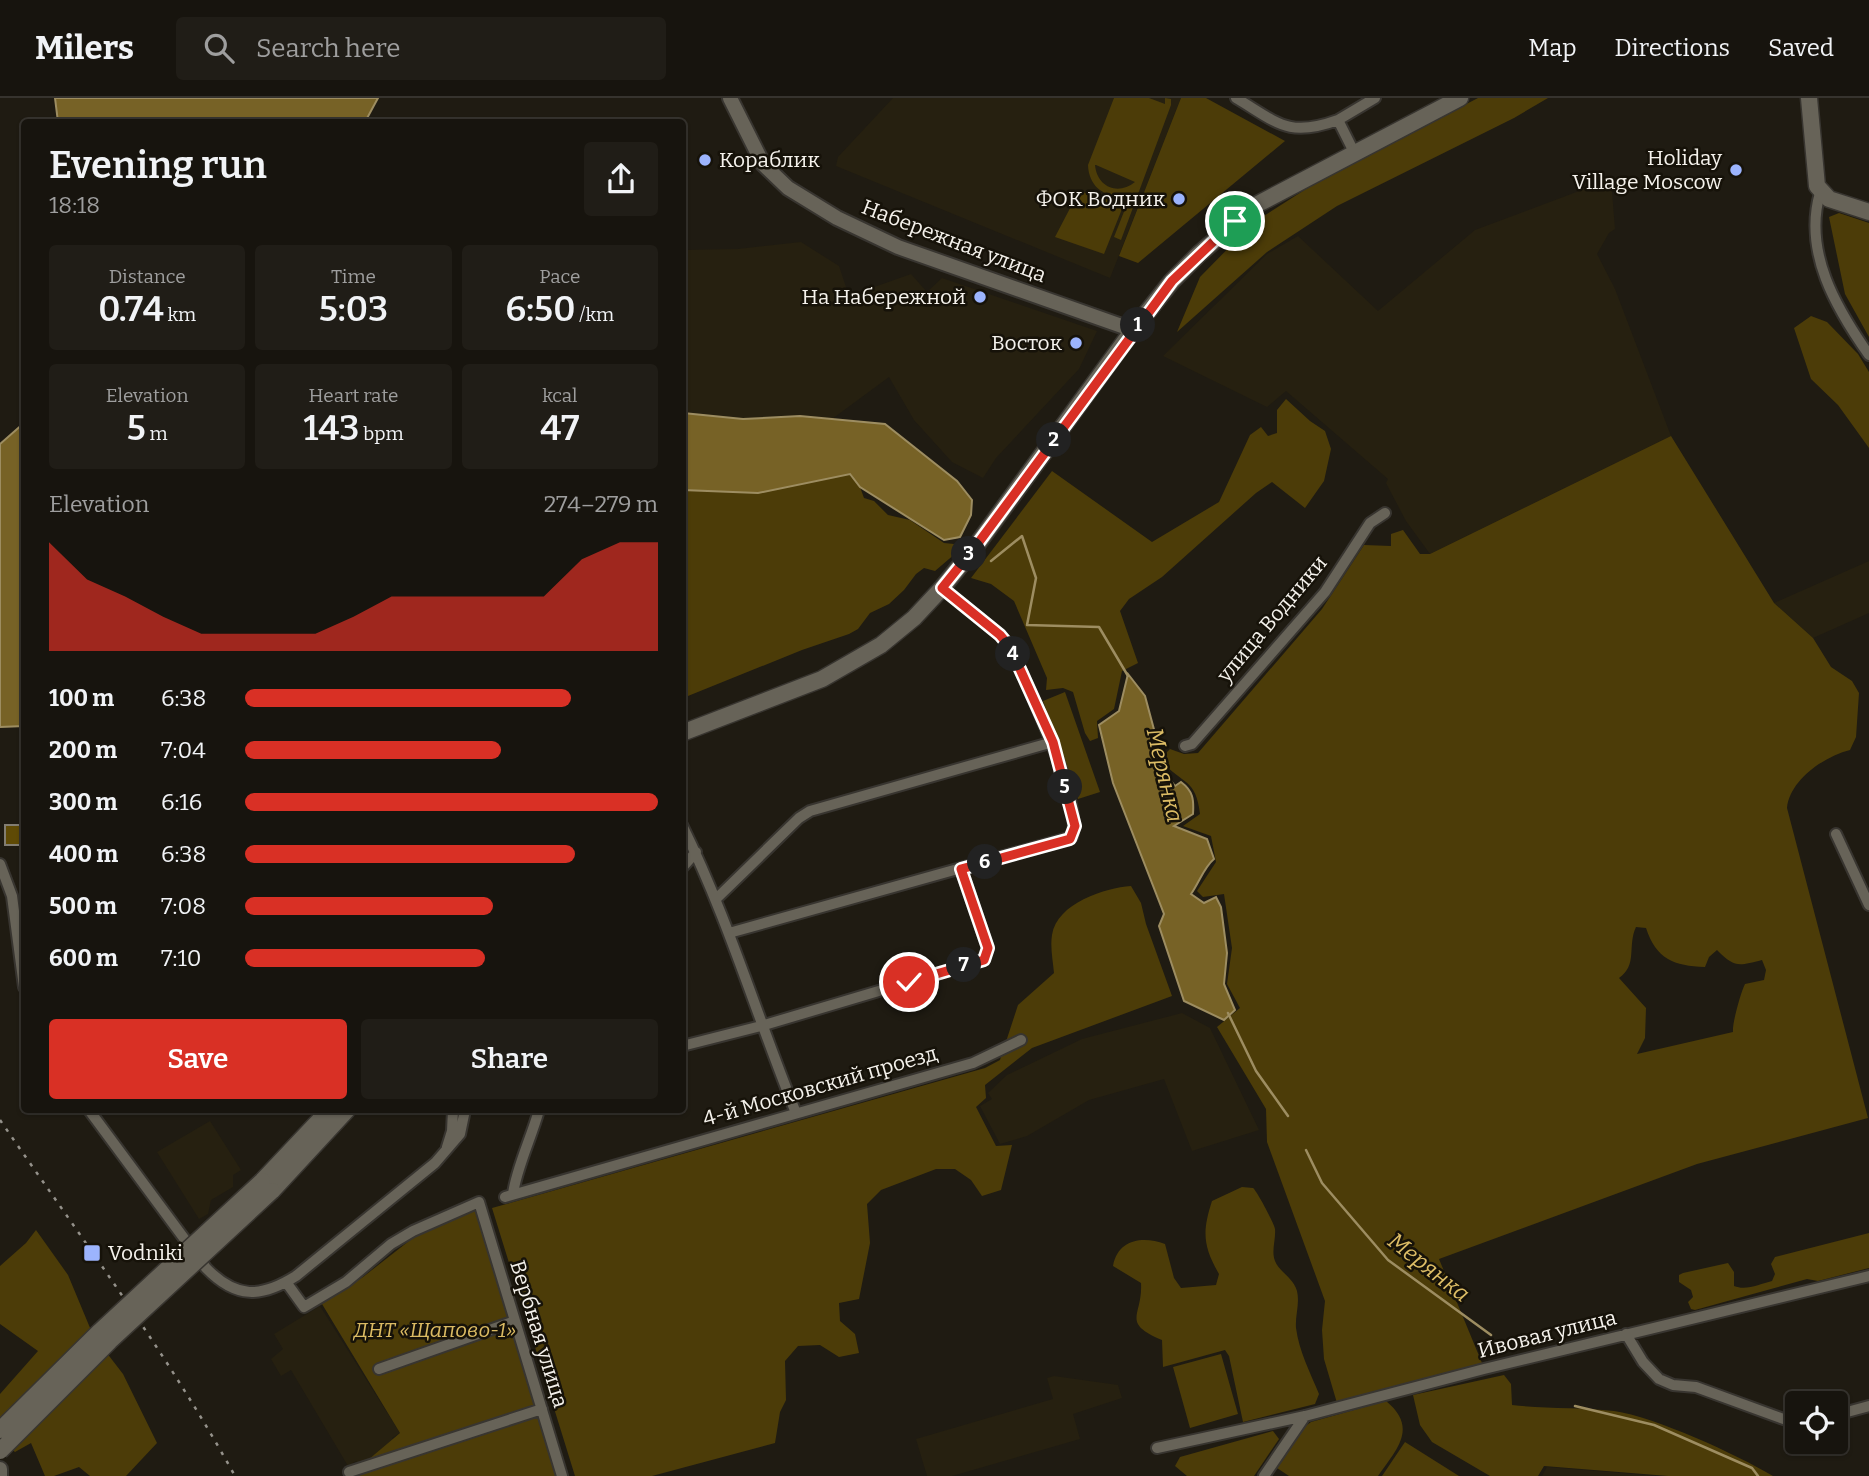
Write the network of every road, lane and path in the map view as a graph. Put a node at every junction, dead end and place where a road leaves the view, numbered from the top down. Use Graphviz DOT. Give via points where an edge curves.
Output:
graph roads {
  1 [pos="730,98"];
  2 [pos="1236,98"];
  3 [pos="1375,98"];
  4 [pos="1460,98"];
  5 [pos="1810,98"];
  6 [pos="1338,120"];
  7 [pos="1354,152"];
  8 [pos="1820,192"];
  9 [pos="1867,211"];
  10 [pos="1133,330"];
  11 [pos="1869,355"];
  12 [pos="1385,513"];
  13 [pos="942,588"];
  14 [pos="686,732"];
  15 [pos="1053,742"];
  16 [pos="1185,746"];
  17 [pos="686,833"];
  18 [pos="1836,834"];
  19 [pos="696,852"];
  20 [pos="686,863"];
  21 [pos="0,864"];
  22 [pos="961,869"];
  23 [pos="716,899"];
  24 [pos="1869,905"];
  25 [pos="729,933"];
  26 [pos="21,960"];
  27 [pos="761,1026"];
  28 [pos="1021,1040"];
  29 [pos="686,1045"];
  30 [pos="91,1113"];
  31 [pos="327,1113"];
  32 [pos="344,1113"];
  33 [pos="453,1113"];
  34 [pos="464,1113"];
  35 [pos="538,1113"];
  36 [pos="796,1113"];
  37 [pos="440,1158"];
  38 [pos="267,1186"];
  39 [pos="1869,1276"];
  40 [pos="286,1282"];
  41 [pos="515,1321"];
  42 [pos="1626,1334"];
  43 [pos="379,1369"];
  44 [pos="1869,1406"];
  45 [pos="542,1409"];
  46 [pos="1848,1412"];
  47 [pos="1305,1416"];
  48 [pos="1785,1420"];
  49 [pos="0,1430"];
  50 [pos="1157,1448"];
  51 [pos="0,1451"];
  52 [pos="0,1469"];
  53 [pos="349,1472"];
  54 [pos="0,1476"];
  55 [pos="562,1476"];
  56 [pos="1264,1476"];
  1 -- 10 [label="street, Набережная улица" via="752,145 774,177 837,218 898,247"];
  2 -- 6 [label="street" via="1294,130"];
  3 -- 6 [label="street"];
  4 -- 7 [label="main road"];
  5 -- 8 [label="main road" via="1814,177"];
  6 -- 7 [label="street"];
  7 -- 10 [label="main road" via="1241,216 1172,281"];
  8 -- 9 [label="main road"];
  8 -- 11 [label="street" via="1816,214 1824,278 1842,317"];
  10 -- 13 [label="main road"];
  12 -- 16 [label="street, улица Водники" via="1370,523 1325,592 1192,744"];
  13 -- 14 [label="main road" via="914,618 851,664"];
  13 -- 15 [label="street" via="1010,647"];
  15 -- 22 [label="street" via="1075,826 1070,839"];
  15 -- 23 [label="street" via="810,811"];
  17 -- 19 [label="street"];
  18 -- 24 [label="street"];
  19 -- 20 [label="street"];
  19 -- 23 [label="street"];
  21 -- 26 [label="street" via="12,896"];
  22 -- 25 [label="street"];
  22 -- 27 [label="street" via="988,948 984,960"];
  23 -- 25 [label="street"];
  25 -- 27 [label="street"];
  27 -- 29 [label="street"];
  27 -- 36 [label="street"];
  28 -- 36 [label="street, 4-й Московский проезд" via="973,1063"];
  30 -- 40 [label="street" via="215,1278 251,1293"];
  31 -- 38 [label="main road"];
  32 -- 38 [label="main road"];
  33 -- 37 [label="street" via="450,1140"];
  34 -- 37 [label="street" via="460,1134"];
  35 -- 36 [label="street, 4-й Московский проезд" via="509,1195"];
  37 -- 40 [label="street"];
  38 -- 49 [label="main road, bridge" via="100,1331"];
  38 -- 51 [label="main road, bridge"];
  39 -- 42 [label="street, Ивовая улица"];
  40 -- 41 [label="street, Вербная улица" via="304,1307 346,1282 391,1244 479,1202"];
  41 -- 43 [label="street"];
  41 -- 45 [label="street, Вербная улица"];
  42 -- 47 [label="street, Ивовая улица"];
  42 -- 48 [label="street" via="1659,1379 1696,1387"];
  44 -- 46 [label="street"];
  45 -- 53 [label="street"];
  45 -- 55 [label="street, Вербная улица"];
  47 -- 50 [label="street, Ивовая улица"];
  47 -- 56 [label="street"];
  52 -- 54 [label="street"];
}
